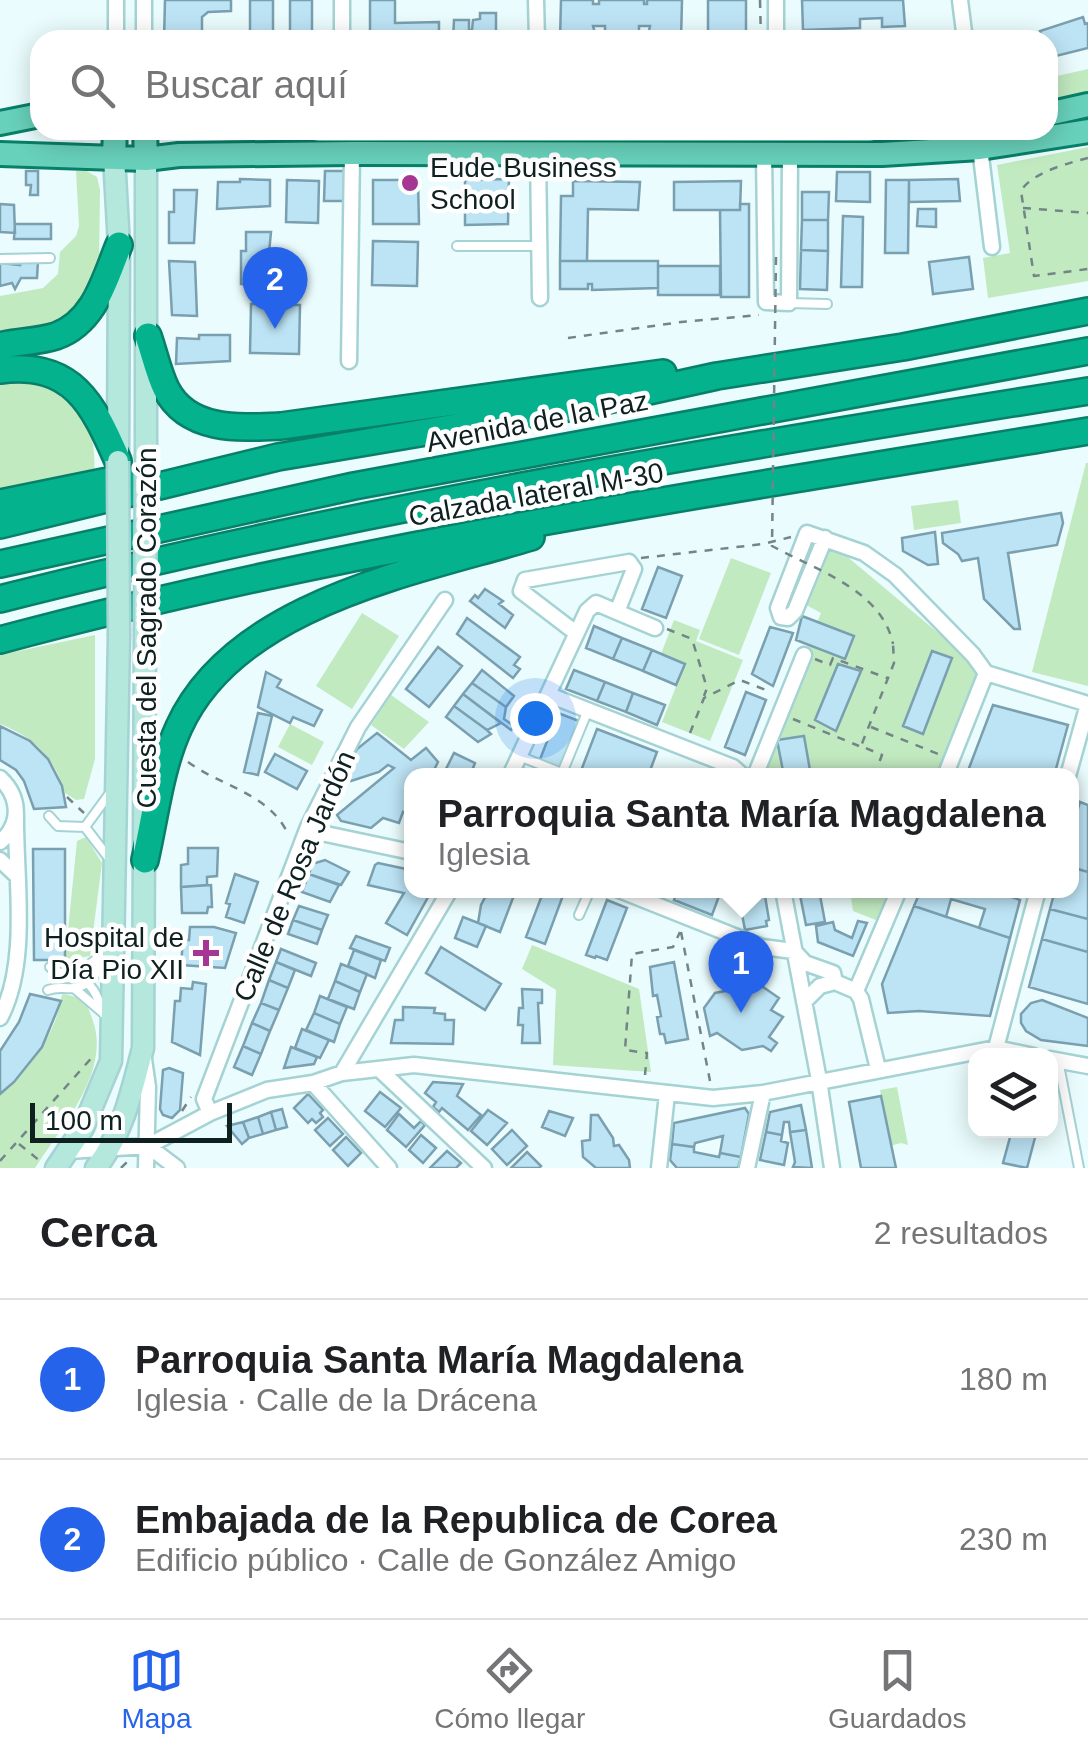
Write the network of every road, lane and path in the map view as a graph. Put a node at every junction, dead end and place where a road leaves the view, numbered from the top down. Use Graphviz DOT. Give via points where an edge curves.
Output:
graph roads {
  1 [pos="116,0"];
  2 [pos="144,0"];
  3 [pos="342,0"];
  4 [pos="536,0"];
  5 [pos="760,0"];
  6 [pos="776,0"];
  7 [pos="960,0"];
  8 [pos="116,30"];
  9 [pos="144,30"];
  10 [pos="342,30"];
  11 [pos="537,30"];
  12 [pos="760,30"];
  13 [pos="776,30"];
  14 [pos="964,30"];
  15 [pos="1088,105"];
  16 [pos="1058,112"];
  17 [pos="30,118"];
  18 [pos="0,123"];
  19 [pos="1088,131"];
  20 [pos="1058,136"];
  21 [pos="50,140"];
  22 [pos="115,140"];
  23 [pos="145,140"];
  24 [pos="189,140"];
  25 [pos="218,140"];
  26 [pos="512,140"];
  27 [pos="537,140"];
  28 [pos="564,140"];
  29 [pos="1031,140"];
  30 [pos="980,148"];
  31 [pos="352,153"];
  32 [pos="0,154"];
  33 [pos="56,154"];
  34 [pos="178,155"];
  35 [pos="232,155"];
  36 [pos="764,155"];
  37 [pos="790,155"];
  38 [pos="114,157"];
  39 [pos="146,158"];
  40 [pos="1088,158"];
  41 [pos="1022,208"];
  42 [pos="1088,213"];
  43 [pos="119,245"];
  44 [pos="458,246"];
  45 [pos="538,246"];
  46 [pos="992,246"];
  47 [pos="50,258"];
  48 [pos="776,258"];
  49 [pos="0,259"];
  50 [pos="1088,269"];
  51 [pos="540,298"];
  52 [pos="766,302"];
  53 [pos="789,303"];
  54 [pos="826,304"];
  55 [pos="1088,311"];
  56 [pos="148,336"];
  57 [pos="568,338"];
  58 [pos="0,346"];
  59 [pos="1088,351"];
  60 [pos="348,361"];
  61 [pos="0,370"];
  62 [pos="717,376"];
  63 [pos="1088,391"];
  64 [pos="1088,431"];
  65 [pos="1088,446"];
  66 [pos="966,451"];
  67 [pos="278,457"];
  68 [pos="118,461"];
  69 [pos="135,492"];
  70 [pos="0,503"];
  71 [pos="640,505"];
  72 [pos="0,525"];
  73 [pos="807,533"];
  74 [pos="0,536"];
  75 [pos="825,538"];
  76 [pos="0,564"];
  77 [pos="631,565"];
  78 [pos="0,598"];
  79 [pos="445,600"];
  80 [pos="617,612"];
  81 [pos="655,628"];
  82 [pos="576,633"];
  83 [pos="0,640"];
  84 [pos="804,655"];
  85 [pos="986,673"];
  86 [pos="888,678"];
  87 [pos="549,695"];
  88 [pos="704,698"];
  89 [pos="787,698"];
  90 [pos="1088,704"];
  91 [pos="588,710"];
  92 [pos="780,714"];
  93 [pos="870,726"];
  94 [pos="861,746"];
  95 [pos="685,748"];
  96 [pos="519,756"];
  97 [pos="952,759"];
  98 [pos="188,762"];
  99 [pos="514,768"];
  100 [pos="549,768"];
  101 [pos="564,768"];
  102 [pos="734,768"];
  103 [pos="758,768"];
  104 [pos="877,768"];
  105 [pos="948,768"];
  106 [pos="1070,768"];
  107 [pos="0,778"];
  108 [pos="118,780"];
  109 [pos="67,797"];
  110 [pos="86,813"];
  111 [pos="16,814"];
  112 [pos="49,816"];
  113 [pos="85,827"];
  114 [pos="307,829"];
  115 [pos="0,842"];
  116 [pos="292,844"];
  117 [pos="404,850"];
  118 [pos="0,860"];
  119 [pos="144,860"];
  120 [pos="117,869"];
  121 [pos="17,876"];
  122 [pos="445,898"];
  123 [pos="587,898"];
  124 [pos="639,898"];
  125 [pos="784,898"];
  126 [pos="896,898"];
  127 [pos="1036,898"];
  128 [pos="579,916"];
  129 [pos="111,946"];
  130 [pos="794,951"];
  131 [pos="50,966"];
  132 [pos="74,976"];
  133 [pos="835,982"];
  134 [pos="86,984"];
  135 [pos="75,988"];
  136 [pos="48,990"];
  137 [pos="856,990"];
  138 [pos="804,1002"];
  139 [pos="103,1013"];
  140 [pos="0,1018"];
  141 [pos="107,1043"];
  142 [pos="143,1048"];
  143 [pos="996,1048"];
  144 [pos="968,1053"];
  145 [pos="1058,1061"];
  146 [pos="1088,1066"];
  147 [pos="379,1069"];
  148 [pos="878,1069"];
  149 [pos="342,1073"];
  150 [pos="1058,1077"];
  151 [pos="820,1080"];
  152 [pos="313,1083"];
  153 [pos="196,1088"];
  154 [pos="643,1090"];
  155 [pos="762,1093"];
  156 [pos="667,1094"];
  157 [pos="713,1098"];
  158 [pos="186,1105"];
  159 [pos="210,1113"];
  160 [pos="18,1142"];
  161 [pos="148,1146"];
  162 [pos="111,1148"];
  163 [pos="0,1161"];
  164 [pos="56,1161"];
  165 [pos="96,1168"];
  166 [pos="146,1168"];
  167 [pos="177,1168"];
  168 [pos="389,1168"];
  169 [pos="484,1168"];
  170 [pos="659,1168"];
  171 [pos="747,1168"];
  172 [pos="832,1168"];
  173 [pos="1079,1168"];
  1 -- 8 [label="street"];
  2 -- 9 [label="street"];
  3 -- 10 [label="street"];
  4 -- 11 [label="street"];
  5 -- 12 [label="path"];
  6 -- 13 [label="street"];
  7 -- 14 [label="street"];
  15 -- 16 [label="main road"];
  17 -- 18 [label="main road"];
  19 -- 20 [label="main road"];
  21 -- 33 [label="main road"];
  22 -- 38 [label="main road"];
  23 -- 39 [label="main road"];
  24 -- 34 [label="main road"];
  25 -- 35 [label="main road"];
  26 -- 31 [label="main road"];
  27 -- 45 [label="street"];
  28 -- 36 [label="main road"];
  29 -- 30 [label="main road"];
  30 -- 37 [label="main road"];
  30 -- 46 [label="street"];
  31 -- 35 [label="main road"];
  31 -- 60 [label="street"];
  32 -- 33 [label="main road"];
  33 -- 38 [label="main road"];
  34 -- 35 [label="main road"];
  34 -- 39 [label="main road"];
  36 -- 37 [label="main road"];
  36 -- 52 [label="street"];
  37 -- 53 [label="street"];
  38 -- 39 [label="main road"];
  38 -- 43 [label="main road, Cuesta del Sagrado Corazón"];
  39 -- 56 [label="main road, Cuesta del Sagrado Corazón"];
  40 -- 41 [label="path" via="1026,182"];
  41 -- 42 [label="path"];
  41 -- 50 [label="path" via="1034,276"];
  43 -- 58 [label="highway" via="86,316 60,335"];
  43 -- 68 [label="main road, Cuesta del Sagrado Corazón"];
  44 -- 45 [label="lane"];
  45 -- 51 [label="street"];
  47 -- 49 [label="lane"];
  48 -- 86 [label="path, bridge" via="772,546 863,596 889,625 894,663"];
  52 -- 53 [label="street"];
  52 -- 57 [label="path" via="758,316"];
  53 -- 54 [label="lane"];
  55 -- 62 [label="highway"];
  56 -- 62 [label="highway" via="168,392 193,416 234,428 690,370"];
  56 -- 119 [label="main road, Cuesta del Sagrado Corazón, bridge"];
  59 -- 76 [label="highway, Avenida de la Paz" via="354,486"];
  61 -- 68 [label="highway" via="50,374 83,394"];
  62 -- 67 [label="highway"];
  63 -- 78 [label="highway" via="530,484"];
  64 -- 66 [label="highway, Calzada lateral M-30"];
  65 -- 66 [label="highway" via="1018,454"];
  66 -- 71 [label="highway, Calzada lateral M-30"];
  67 -- 69 [label="highway"];
  67 -- 70 [label="highway" via="225,458"];
  68 -- 108 [label="main road, Cuesta del Sagrado Corazón, bridge"];
  69 -- 72 [label="highway"];
  69 -- 74 [label="highway"];
  71 -- 83 [label="highway, Calzada lateral M-30" via="265,576"];
  71 -- 119 [label="highway" via="363,588 243,650 180,724"];
  73 -- 75 [label="street"];
  73 -- 75 [label="street" via="778,608 782,617 795,611"];
  73 -- 77 [label="path" via="646,556"];
  75 -- 85 [label="street" via="864,553 895,576"];
  77 -- 80 [label="street"];
  77 -- 82 [label="street" via="525,580 521,592"];
  79 -- 114 [label="street, Calle de Rosa Jardón" via="358,726"];
  80 -- 81 [label="street"];
  80 -- 82 [label="street" via="596,603"];
  81 -- 88 [label="path" via="692,639"];
  82 -- 87 [label="street"];
  84 -- 86 [label="path"];
  84 -- 89 [label="street"];
  85 -- 90 [label="street"];
  85 -- 97 [label="street"];
  86 -- 93 [label="path"];
  87 -- 91 [label="street"];
  87 -- 96 [label="street"];
  88 -- 89 [label="path" via="740,680"];
  88 -- 95 [label="path"];
  89 -- 92 [label="street"];
  90 -- 106 [label="street"];
  91 -- 95 [label="street"];
  91 -- 101 [label="lane"];
  92 -- 94 [label="path"];
  92 -- 103 [label="street"];
  93 -- 94 [label="path"];
  93 -- 97 [label="path"];
  94 -- 104 [label="path" via="882,755"];
  95 -- 102 [label="street"];
  96 -- 99 [label="street"];
  96 -- 100 [label="lane"];
  97 -- 105 [label="street"];
  98 -- 116 [label="path" via="260,801 280,819"];
  107 -- 111 [label="street"];
  108 -- 113 [label="lane"];
  108 -- 120 [label="main road, Cuesta del Sagrado Corazón"];
  109 -- 110 [label="path"];
  111 -- 115 [label="street"];
  111 -- 121 [label="street"];
  112 -- 113 [label="lane" via="58,826"];
  113 -- 120 [label="lane"];
  114 -- 117 [label="street"];
  114 -- 159 [label="street, Calle de Rosa Jardón" via="204,1098"];
  118 -- 121 [label="street"];
  119 -- 142 [label="main road, Cuesta del Sagrado Corazón"];
  120 -- 129 [label="main road, Cuesta del Sagrado Corazón"];
  121 -- 140 [label="street" via="12,990"];
  122 -- 149 [label="street"];
  123 -- 128 [label="lane"];
  124 -- 130 [label="street" via="762,948"];
  125 -- 130 [label="street"];
  126 -- 137 [label="street"];
  127 -- 143 [label="street"];
  129 -- 132 [label="lane"];
  129 -- 134 [label="lane"];
  129 -- 141 [label="main road, Cuesta del Sagrado Corazón"];
  130 -- 133 [label="street" via="805,963 833,973"];
  130 -- 138 [label="street"];
  131 -- 132 [label="lane"];
  132 -- 134 [label="lane"];
  133 -- 137 [label="street"];
  133 -- 138 [label="street"];
  134 -- 135 [label="lane"];
  134 -- 139 [label="lane" via="96,991"];
  135 -- 136 [label="lane"];
  135 -- 139 [label="lane"];
  137 -- 148 [label="street"];
  138 -- 151 [label="street"];
  139 -- 141 [label="lane"];
  141 -- 160 [label="path"];
  141 -- 164 [label="main road, Cuesta del Sagrado Corazón" via="104,1086"];
  142 -- 161 [label="street"];
  142 -- 162 [label="main road, Cuesta del Sagrado Corazón"];
  144 -- 148 [label="street"];
  145 -- 146 [label="street"];
  147 -- 149 [label="street"];
  147 -- 154 [label="street" via="438,1066"];
  147 -- 169 [label="street"];
  148 -- 151 [label="street"];
  149 -- 152 [label="street"];
  150 -- 173 [label="lane"];
  151 -- 155 [label="street"];
  151 -- 172 [label="street"];
  152 -- 159 [label="street" via="267,1090"];
  152 -- 168 [label="street"];
  153 -- 158 [label="path"];
  154 -- 156 [label="street"];
  154 -- 157 [label="path" via="646,1054 625,1050 632,954 672,947 681,931"];
  155 -- 157 [label="street"];
  155 -- 171 [label="street"];
  156 -- 157 [label="street"];
  156 -- 170 [label="street"];
  159 -- 161 [label="street"];
  160 -- 163 [label="path"];
  160 -- 164 [label="path"];
  161 -- 162 [label="street"];
  161 -- 166 [label="street"];
  161 -- 167 [label="street"];
  162 -- 164 [label="street"];
  162 -- 165 [label="main road, Cuesta del Sagrado Corazón"];
}
